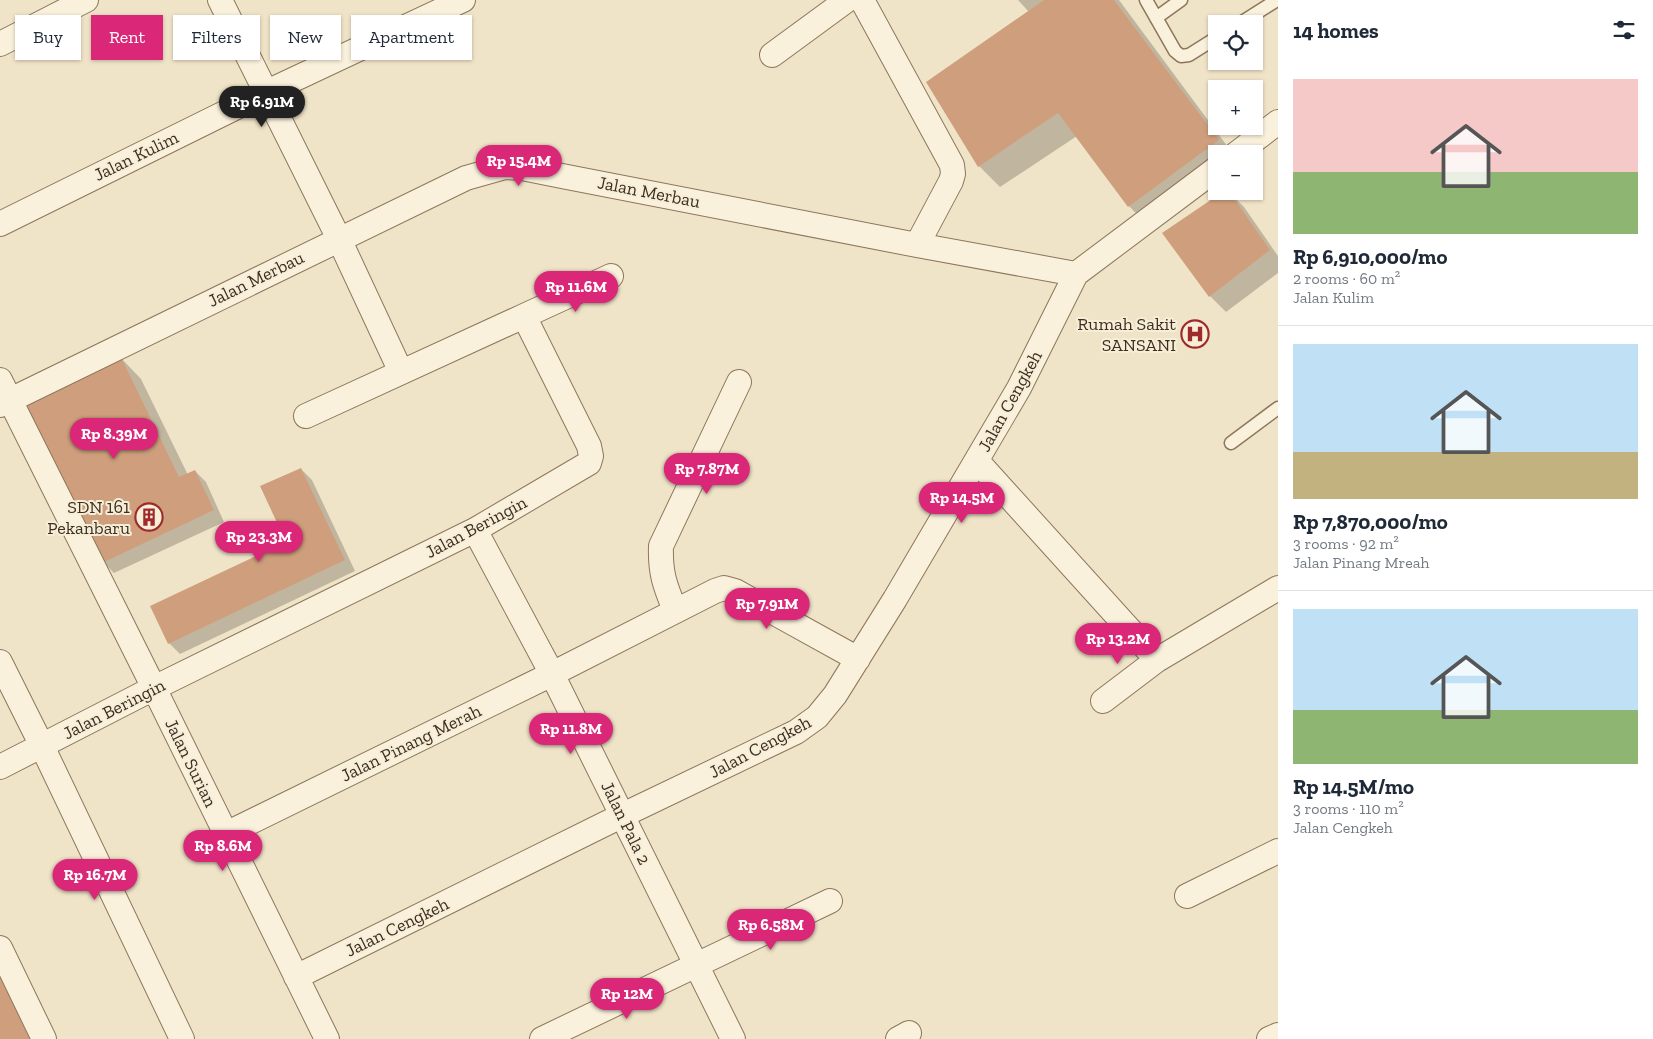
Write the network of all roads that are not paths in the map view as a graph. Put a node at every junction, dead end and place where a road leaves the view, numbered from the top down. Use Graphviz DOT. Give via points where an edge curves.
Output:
graph roads {
  1 [pos="86,0"];
  2 [pos="220,0"];
  3 [pos="463,0"];
  4 [pos="847,0"];
  5 [pos="862,0"];
  6 [pos="1146,0"];
  7 [pos="1182,0"];
  8 [pos="1277,0"];
  9 [pos="1253,15"];
  10 [pos="1156,18"];
  11 [pos="1208,43"];
  12 [pos="0,44"];
  13 [pos="772,55"];
  14 [pos="266,92"];
  15 [pos="1278,122"];
  16 [pos="1248,145"];
  17 [pos="1208,175"];
  18 [pos="0,224"];
  19 [pos="339,238"];
  20 [pos="917,245"];
  21 [pos="1076,274"];
  22 [pos="611,276"];
  23 [pos="524,316"];
  24 [pos="400,372"];
  25 [pos="739,382"];
  26 [pos="3,395"];
  27 [pos="1278,408"];
  28 [pos="306,416"];
  29 [pos="1231,443"];
  30 [pos="977,460"];
  31 [pos="474,530"];
  32 [pos="1278,588"];
  33 [pos="675,610"];
  34 [pos="858,659"];
  35 [pos="1157,660"];
  36 [pos="0,662"];
  37 [pos="552,674"];
  38 [pos="154,688"];
  39 [pos="1103,701"];
  40 [pos="42,746"];
  41 [pos="0,767"];
  42 [pos="623,815"];
  43 [pos="226,834"];
  44 [pos="1278,850"];
  45 [pos="1187,896"];
  46 [pos="830,901"];
  47 [pos="0,948"];
  48 [pos="696,965"];
  49 [pos="296,977"];
  50 [pos="1278,1035"];
  51 [pos="44,1039"];
  52 [pos="182,1039"];
  53 [pos="327,1039"];
  54 [pos="542,1039"];
  55 [pos="733,1039"];
  56 [pos="1269,1039"];
  1 -- 12 [label="street"];
  2 -- 14 [label="street"];
  3 -- 14 [label="street, Jalan Kulim"];
  4 -- 13 [label="street"];
  5 -- 20 [label="street" via="952,165 951,181"];
  6 -- 10 [label="lane"];
  7 -- 10 [label="lane"];
  8 -- 9 [label="lane"];
  10 -- 11 [label="lane" via="1174,51 1181,56 1189,55"];
  14 -- 18 [label="street, Jalan Kulim"];
  14 -- 19 [label="street"];
  15 -- 16 [label="street"];
  17 -- 21 [label="street"];
  19 -- 20 [label="street, Jalan Merbau" via="466,178 506,167 567,176"];
  19 -- 24 [label="street"];
  19 -- 26 [label="street, Jalan Merbau"];
  20 -- 21 [label="street, Jalan Merbau"];
  21 -- 30 [label="street, Jalan Cengkeh" via="1020,388"];
  22 -- 23 [label="street"];
  23 -- 24 [label="street"];
  23 -- 31 [label="street, Jalan Beringin" via="589,446 591,456 589,463"];
  24 -- 28 [label="street"];
  25 -- 33 [label="street" via="661,546 664,584"];
  26 -- 38 [label="street, Jalan Surian"];
  27 -- 29 [label="lane"];
  30 -- 34 [label="street, Jalan Cengkeh"];
  30 -- 35 [label="street"];
  31 -- 37 [label="street, Jalan Pala 2"];
  31 -- 38 [label="street, Jalan Beringin"];
  32 -- 35 [label="street"];
  33 -- 34 [label="street, Jalan Pinang Merah" via="724,588"];
  33 -- 37 [label="street, Jalan Pinang Merah"];
  34 -- 42 [label="street, Jalan Cengkeh" via="817,717 796,732"];
  35 -- 39 [label="street"];
  36 -- 40 [label="street"];
  37 -- 42 [label="street, Jalan Pala 2"];
  37 -- 43 [label="street, Jalan Pinang Merah"];
  38 -- 40 [label="street, Jalan Beringin"];
  38 -- 43 [label="street, Jalan Surian"];
  40 -- 41 [label="street, Jalan Beringin"];
  40 -- 52 [label="street"];
  42 -- 48 [label="street, Jalan Pala 2"];
  42 -- 49 [label="street, Jalan Cengkeh"];
  43 -- 49 [label="street, Jalan Surian"];
  44 -- 45 [label="street"];
  46 -- 48 [label="street"];
  47 -- 51 [label="street"];
  48 -- 54 [label="street"];
  48 -- 55 [label="street, Jalan Pala 2"];
  49 -- 53 [label="street, Jalan Surian"];
  50 -- 56 [label="street"];
}
